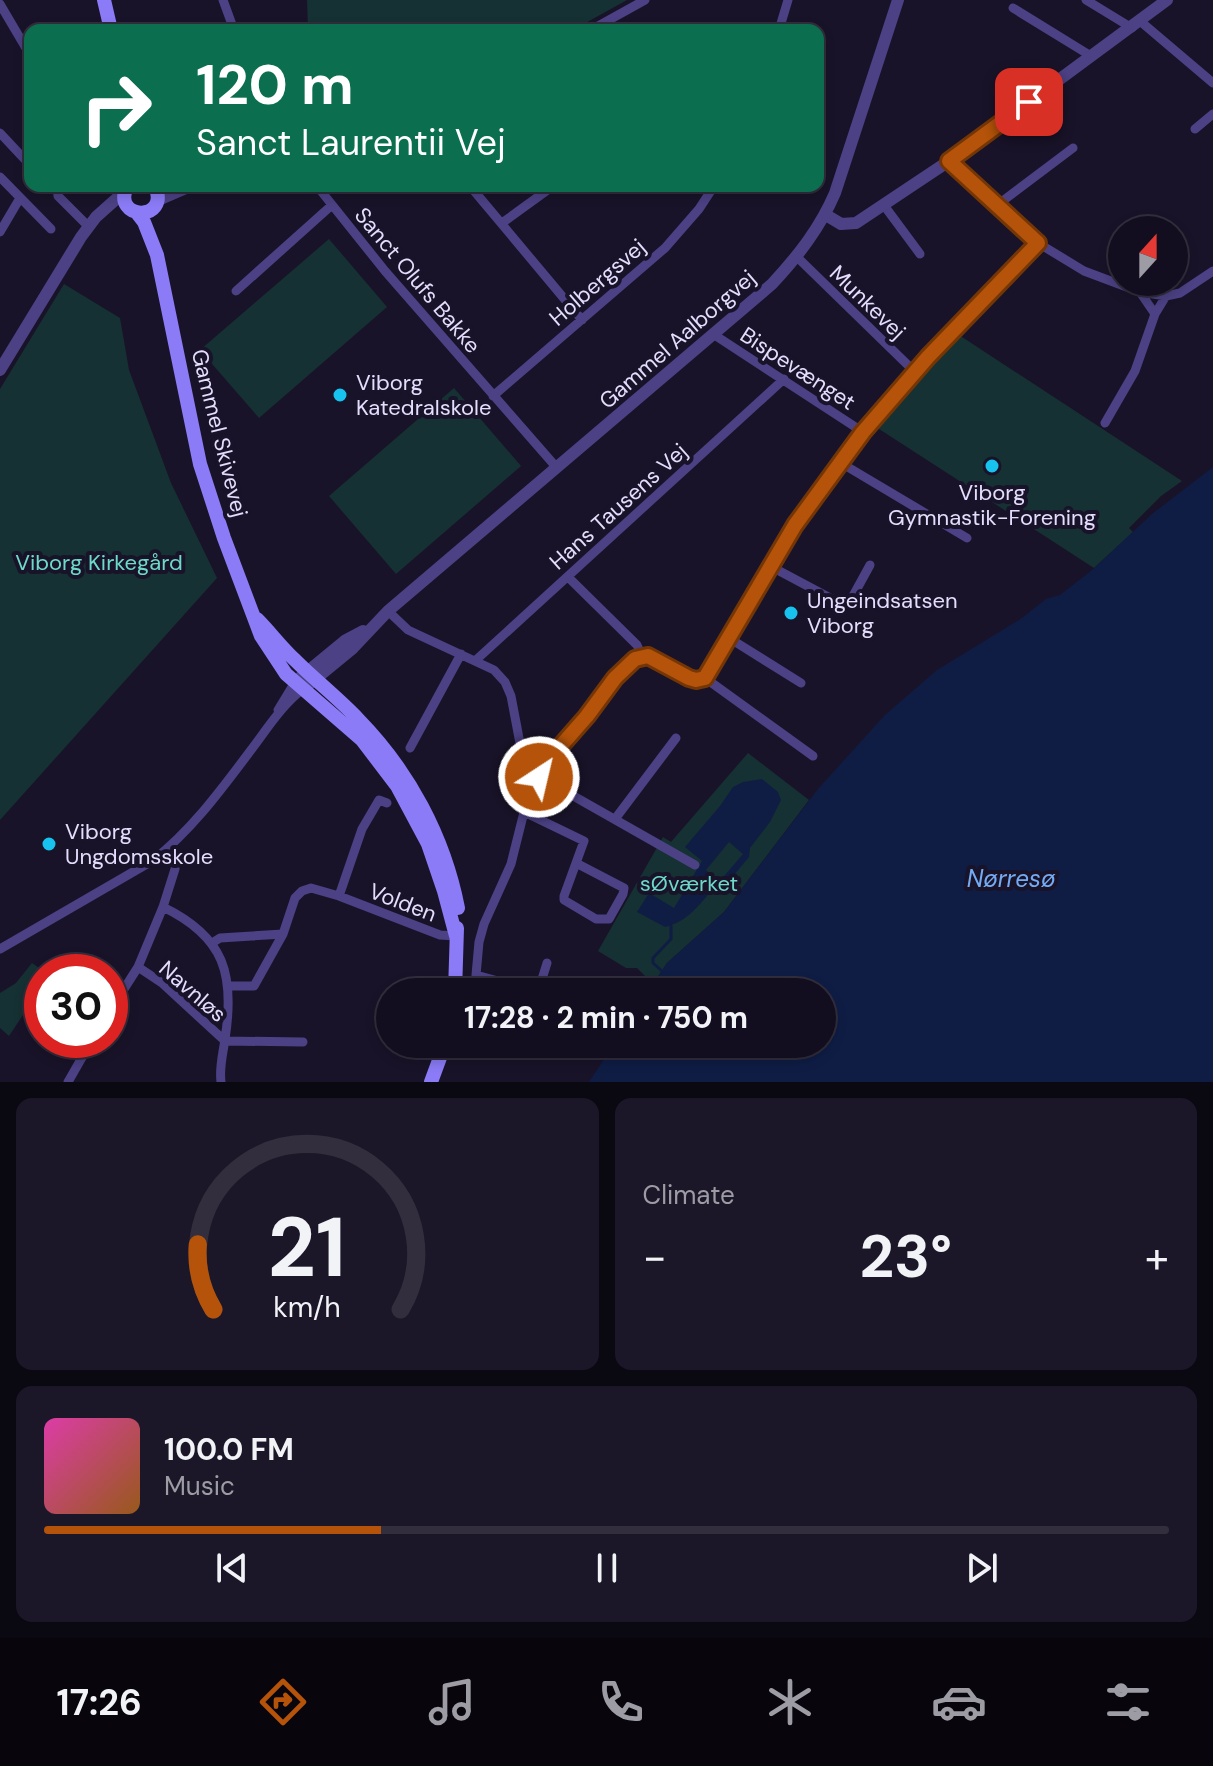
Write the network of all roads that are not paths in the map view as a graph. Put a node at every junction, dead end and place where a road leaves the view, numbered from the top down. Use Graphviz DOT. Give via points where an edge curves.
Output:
graph roads {
  1 [pos="104,0"];
  2 [pos="223,0"];
  3 [pos="645,0"];
  4 [pos="788,0"];
  5 [pos="898,0"];
  6 [pos="1086,0"];
  7 [pos="1167,0"];
  8 [pos="0,4"];
  9 [pos="1013,8"];
  10 [pos="110,24"];
  11 [pos="232,24"];
  12 [pos="602,24"];
  13 [pos="781,24"];
  14 [pos="1136,24"];
  15 [pos="24,45"];
  16 [pos="1091,56"];
  17 [pos="1213,83"];
  18 [pos="1213,114"];
  19 [pos="1195,129"];
  20 [pos="0,133"];
  21 [pos="1073,148"];
  22 [pos="24,159"];
  23 [pos="949,161"];
  24 [pos="0,177"];
  25 [pos="57,192"];
  26 [pos="123,192"];
  27 [pos="125,192"];
  28 [pos="158,192"];
  29 [pos="181,192"];
  30 [pos="322,192"];
  31 [pos="475,192"];
  32 [pos="545,192"];
  33 [pos="710,192"];
  34 [pos="20,198"];
  35 [pos="156,204"];
  36 [pos="883,204"];
  37 [pos="332,205"];
  38 [pos="996,206"];
  39 [pos="133,210"];
  40 [pos="826,215"];
  41 [pos="502,223"];
  42 [pos="89,227"];
  43 [pos="51,229"];
  44 [pos="0,232"];
  45 [pos="1038,243"];
  46 [pos="920,254"];
  47 [pos="157,255"];
  48 [pos="797,257"];
  49 [pos="1213,271"];
  50 [pos="1108,280"];
  51 [pos="1188,288"];
  52 [pos="236,291"];
  53 [pos="1143,296"];
  54 [pos="1166,296"];
  55 [pos="1155,314"];
  56 [pos="582,320"];
  57 [pos="713,334"];
  58 [pos="0,370"];
  59 [pos="915,372"];
  60 [pos="784,379"];
  61 [pos="493,396"];
  62 [pos="1105,423"];
  63 [pos="863,432"];
  64 [pos="841,463"];
  65 [pos="557,468"];
  66 [pos="967,538"];
  67 [pos="870,565"];
  68 [pos="770,566"];
  69 [pos="568,577"];
  70 [pos="388,611"];
  71 [pos="255,617"];
  72 [pos="729,638"];
  73 [pos="461,654"];
  74 [pos="642,656"];
  75 [pos="476,660"];
  76 [pos="312,675"];
  77 [pos="705,678"];
  78 [pos="801,683"];
  79 [pos="299,686"];
  80 [pos="676,738"];
  81 [pos="410,748"];
  82 [pos="813,756"];
  83 [pos="526,775"];
  84 [pos="539,777"];
  85 [pos="387,803"];
  86 [pos="524,812"];
  87 [pos="615,819"];
  88 [pos="170,847"];
  89 [pos="576,863"];
  90 [pos="695,865"];
  91 [pos="339,896"];
  92 [pos="163,907"];
  93 [pos="283,934"];
  94 [pos="456,936"];
  95 [pos="212,943"];
  96 [pos="0,949"];
  97 [pos="547,963"];
  98 [pos="138,967"];
  99 [pos="455,978"];
  100 [pos="487,978"];
  101 [pos="542,978"];
  102 [pos="128,983"];
  103 [pos="229,986"];
  104 [pos="225,1041"];
  105 [pos="303,1042"];
  106 [pos="82,1058"];
  107 [pos="440,1058"];
  108 [pos="68,1082"];
  109 [pos="221,1082"];
  110 [pos="431,1082"];
  1 -- 10 [label="main road"];
  2 -- 11 [label="street"];
  3 -- 12 [label="street"];
  4 -- 13 [label="street"];
  5 -- 40 [label="street, Gammel Aalborgvej"];
  6 -- 14 [label="street"];
  7 -- 14 [label="street"];
  8 -- 15 [label="street"];
  9 -- 16 [label="street"];
  14 -- 16 [label="street"];
  14 -- 17 [label="street"];
  16 -- 23 [label="street"];
  18 -- 19 [label="street"];
  20 -- 22 [label="street"];
  21 -- 38 [label="street"];
  23 -- 36 [label="street"];
  23 -- 38 [label="street"];
  24 -- 34 [label="street"];
  25 -- 42 [label="street"];
  26 -- 42 [label="street"];
  27 -- 39 [label="main road, Gammel Skivevej" via="124,199"];
  28 -- 35 [label="main road, Gammel Skivevej"];
  29 -- 35 [label="street"];
  30 -- 37 [label="street, Sanct Olufs Bakke"];
  31 -- 41 [label="street"];
  32 -- 41 [label="street"];
  33 -- 56 [label="street, Holbergsvej" via="665,248"];
  34 -- 43 [label="street"];
  34 -- 44 [label="street"];
  35 -- 39 [label="main road" via="147,212"];
  35 -- 47 [label="main road, Gammel Skivevej"];
  36 -- 40 [label="street" via="849,224"];
  36 -- 46 [label="street"];
  37 -- 52 [label="street"];
  37 -- 61 [label="street, Sanct Olufs Bakke"];
  38 -- 45 [label="street"];
  39 -- 42 [label="street" via="118,210"];
  39 -- 47 [label="main road, Gammel Skivevej" via="144,222"];
  40 -- 48 [label="street, Gammel Aalborgvej"];
  41 -- 56 [label="street"];
  42 -- 58 [label="street"];
  45 -- 50 [label="street"];
  45 -- 59 [label="street"];
  47 -- 71 [label="main road, Gammel Skivevej" via="200,464"];
  48 -- 57 [label="street, Gammel Aalborgvej"];
  48 -- 59 [label="street, Munkevej"];
  49 -- 51 [label="street"];
  53 -- 55 [label="street"];
  54 -- 55 [label="street"];
  55 -- 62 [label="street" via="1135,371"];
  56 -- 61 [label="street, Holbergsvej"];
  57 -- 60 [label="street, Bispevænget"];
  57 -- 65 [label="street, Gammel Aalborgvej"];
  59 -- 63 [label="street"];
  60 -- 63 [label="street, Bispevænget"];
  60 -- 69 [label="street, Hans Tausens Vej"];
  61 -- 65 [label="street, Sanct Olufs Bakke"];
  63 -- 64 [label="street"];
  64 -- 66 [label="street"];
  64 -- 68 [label="street"];
  65 -- 70 [label="street, Gammel Aalborgvej"];
  67 -- 68 [label="street" via="847,607"];
  68 -- 72 [label="street"];
  69 -- 74 [label="street"];
  69 -- 75 [label="street, Hans Tausens Vej"];
  70 -- 73 [label="street" via="408,630"];
  70 -- 76 [label="street, Gammel Aalborgvej" via="346,640"];
  71 -- 76 [label="main road, Gammel Skivevej"];
  71 -- 79 [label="main road, Gammel Skivevej" via="272,656"];
  72 -- 77 [label="street"];
  72 -- 78 [label="street"];
  73 -- 75 [label="street"];
  73 -- 81 [label="street"];
  74 -- 77 [label="street" via="654,657 689,678"];
  74 -- 84 [label="street" via="615,678"];
  75 -- 83 [label="street" via="505,682"];
  76 -- 79 [label="street, Gammel Aalborgvej"];
  76 -- 94 [label="main road, Gammel Skivevej" via="375,736 426,813 454,888"];
  77 -- 82 [label="street"];
  79 -- 88 [label="street" via="283,699 216,795"];
  79 -- 94 [label="main road, Gammel Skivevej" via="362,740 397,786 428,844"];
  80 -- 87 [label="street"];
  83 -- 84 [label="street"];
  83 -- 86 [label="street"];
  84 -- 87 [label="street"];
  85 -- 91 [label="street, Volden" via="379,800 362,829"];
  86 -- 89 [label="street" via="584,841"];
  86 -- 100 [label="street" via="511,864 479,942 476,975"];
  87 -- 90 [label="street"];
  88 -- 92 [label="street" via="176,861"];
  88 -- 96 [label="street"];
  89 -- 89 [label="street" via="624,888 609,919 596,919 564,900"];
  91 -- 93 [label="street, Volden" via="311,888 302,891"];
  91 -- 94 [label="street, Volden" via="440,935"];
  92 -- 95 [label="street"];
  92 -- 98 [label="street"];
  93 -- 95 [label="street"];
  93 -- 103 [label="street, Volden" via="254,986"];
  94 -- 99 [label="main road, Gammel Skivevej"];
  95 -- 103 [label="street"];
  97 -- 101 [label="street"];
  98 -- 102 [label="street"];
  98 -- 104 [label="street, Navnløs"];
  103 -- 104 [label="street"];
  104 -- 105 [label="street"];
  104 -- 109 [label="street"];
  106 -- 108 [label="street"];
  107 -- 110 [label="main road"];
}
